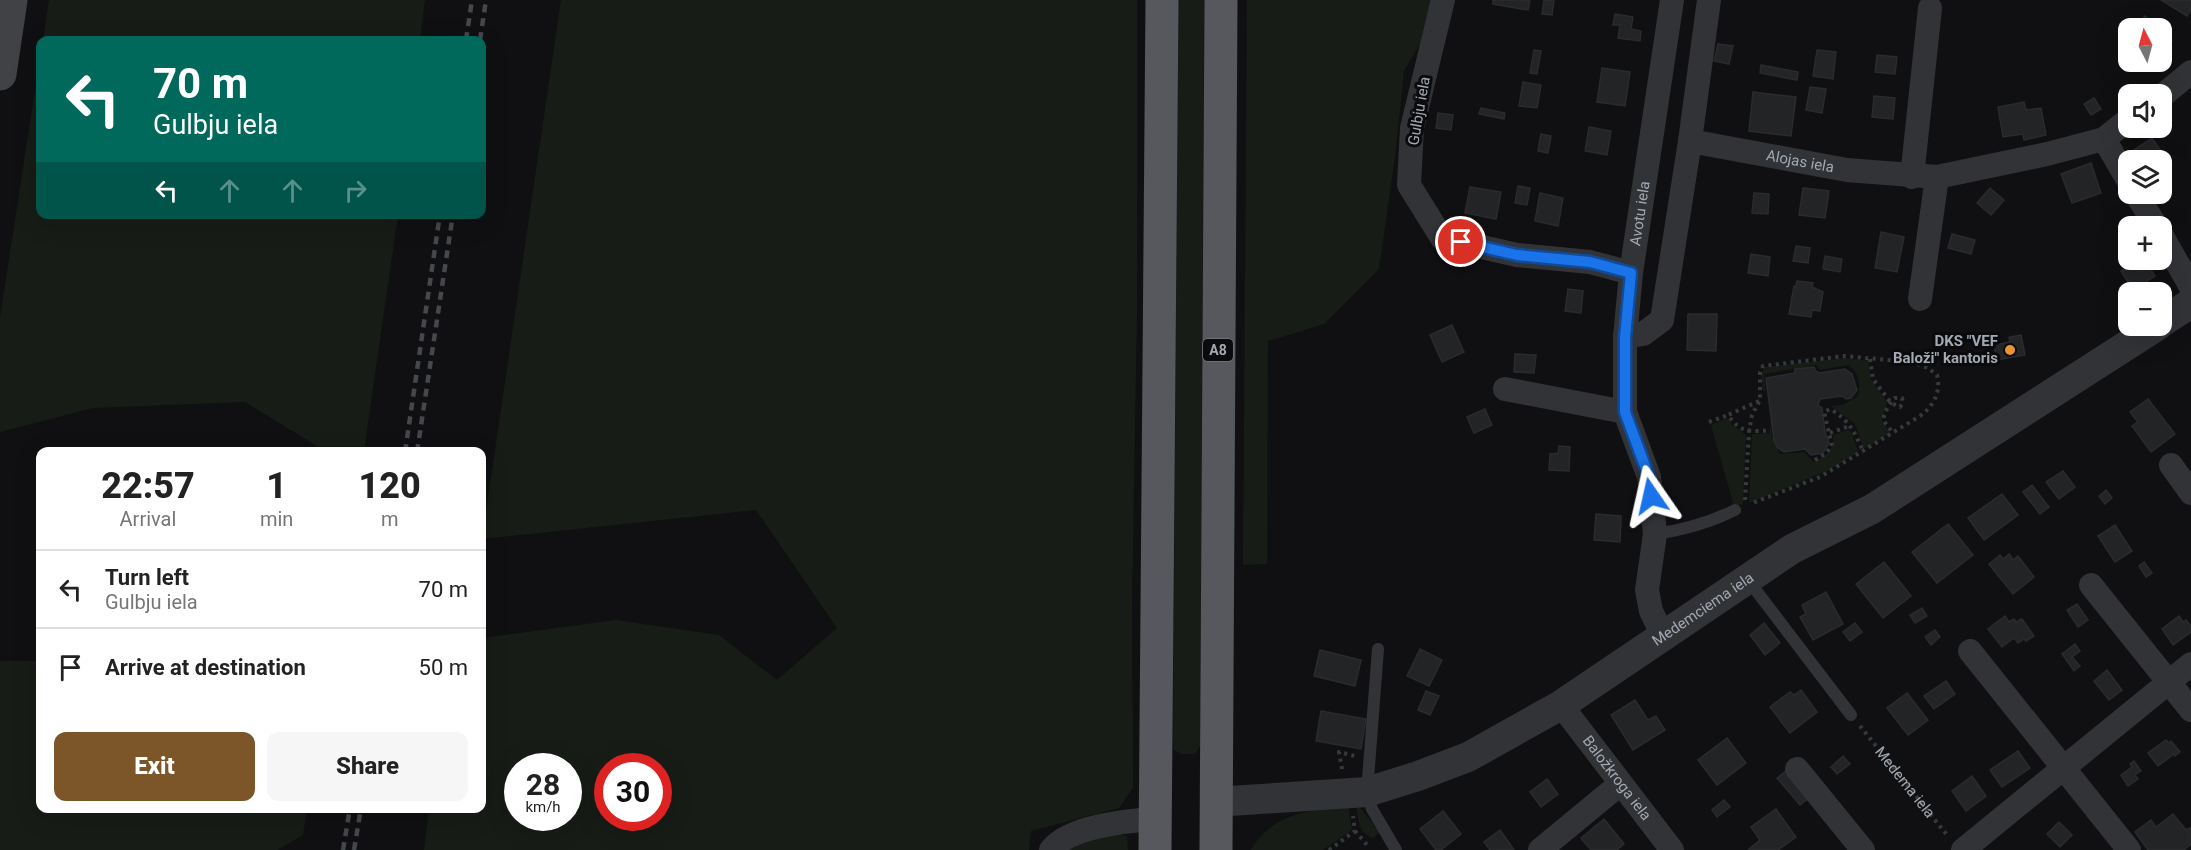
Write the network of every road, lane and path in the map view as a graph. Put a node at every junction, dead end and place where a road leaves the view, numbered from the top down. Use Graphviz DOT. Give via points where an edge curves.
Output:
graph roads {
  1 [pos="11,0"];
  2 [pos="1162,0"];
  3 [pos="1221,0"];
  4 [pos="1443,0"];
  5 [pos="1672,0"];
  6 [pos="1709,0"];
  7 [pos="1930,8"];
  8 [pos="2191,72"];
  9 [pos="0,74"];
  10 [pos="2172,88"];
  11 [pos="2118,128"];
  12 [pos="2104,139"];
  13 [pos="1690,141"];
  14 [pos="2118,163"];
  15 [pos="1912,177"];
  16 [pos="1937,177"];
  17 [pos="2172,254"];
  18 [pos="1631,273"];
  19 [pos="2191,287"];
  20 [pos="1920,299"];
  21 [pos="2191,303"];
  22 [pos="2172,315"];
  23 [pos="2141,336"];
  24 [pos="1625,337"];
  25 [pos="1870,359"];
  26 [pos="1505,389"];
  27 [pos="1760,400"];
  28 [pos="1625,412"];
  29 [pos="1728,415"];
  30 [pos="1709,422"];
  31 [pos="1849,426"];
  32 [pos="1771,431"];
  33 [pos="1749,432"];
  34 [pos="1830,433"];
  35 [pos="1893,433"];
  36 [pos="1863,451"];
  37 [pos="1815,460"];
  38 [pos="2171,465"];
  39 [pos="2191,493"];
  40 [pos="1735,510"];
  41 [pos="1655,534"];
  42 [pos="1747,578"];
  43 [pos="2091,585"];
  44 [pos="1664,638"];
  45 [pos="1378,649"];
  46 [pos="1970,651"];
  47 [pos="2191,664"];
  48 [pos="2169,682"];
  49 [pos="1562,705"];
  50 [pos="2191,710"];
  51 [pos="1851,715"];
  52 [pos="1368,759"];
  53 [pos="2064,768"];
  54 [pos="1797,769"];
  55 [pos="1344,773"];
  56 [pos="1620,784"];
  57 [pos="1215,802"];
  58 [pos="1360,802"];
  59 [pos="1355,831"];
  60 [pos="1155,834"];
  61 [pos="1368,846"];
  62 [pos="1958,846"];
  63 [pos="1051,850"];
  64 [pos="1216,850"];
  65 [pos="1329,850"];
  66 [pos="1396,850"];
  67 [pos="1540,850"];
  68 [pos="1672,850"];
  69 [pos="1863,850"];
  70 [pos="2129,850"];
  1 -- 9 [label="main road"];
  2 -- 60 [label="highway"];
  3 -- 57 [label="highway, A8"];
  4 -- 18 [label="street, Gulbju iela" via="1412,128 1409,184 1442,238 1517,255 1590,262"];
  5 -- 18 [label="street, Avotu iela"];
  6 -- 13 [label="street"];
  7 -- 15 [label="street"];
  8 -- 10 [label="street"];
  11 -- 12 [label="street, Alojas iela"];
  12 -- 14 [label="street"];
  12 -- 16 [label="street, Alojas iela"];
  13 -- 15 [label="street, Alojas iela" via="1847,170"];
  13 -- 24 [label="street" via="1662,320 1643,334"];
  15 -- 16 [label="street, Alojas iela"];
  16 -- 20 [label="street"];
  17 -- 19 [label="street"];
  18 -- 24 [label="street, Avotu iela"];
  21 -- 22 [label="street"];
  23 -- 42 [label="street, Medemciema iela" via="1872,509 1792,549"];
  24 -- 28 [label="street, Avotu iela"];
  25 -- 27 [label="path" via="1844,356 1763,366"];
  25 -- 35 [label="path" via="1873,379 1891,403 1883,420"];
  25 -- 35 [label="path" via="1911,362 1938,375 1938,393 1930,407"];
  26 -- 28 [label="street"];
  27 -- 29 [label="path"];
  27 -- 33 [label="path"];
  28 -- 41 [label="street, Avotu iela" via="1649,477"];
  29 -- 30 [label="path"];
  29 -- 33 [label="path" via="1737,427"];
  31 -- 34 [label="path"];
  31 -- 34 [label="path" via="1830,409 1824,412"];
  31 -- 36 [label="path"];
  32 -- 33 [label="path"];
  33 -- 36 [label="path" via="1744,507 1820,477"];
  34 -- 37 [label="path" via="1832,446"];
  35 -- 36 [label="path"];
  38 -- 39 [label="street"];
  40 -- 41 [label="lane" via="1681,531"];
  41 -- 44 [label="street, Avotu iela" via="1647,590 1650,611"];
  42 -- 44 [label="street, Medemciema iela"];
  42 -- 51 [label="lane"];
  43 -- 48 [label="street"];
  44 -- 49 [label="street, Medemciema iela"];
  45 -- 52 [label="lane"];
  46 -- 53 [label="street"];
  47 -- 48 [label="street"];
  48 -- 50 [label="street"];
  48 -- 53 [label="street"];
  49 -- 56 [label="street, Baložkroga iela"];
  49 -- 58 [label="street, Medemciema iela" via="1468,757"];
  51 -- 62 [label="path, Medema iela"];
  52 -- 55 [label="path" via="1339,752"];
  52 -- 58 [label="lane"];
  53 -- 62 [label="street"];
  53 -- 70 [label="street"];
  54 -- 69 [label="street"];
  56 -- 67 [label="street"];
  56 -- 68 [label="street, Baložkroga iela"];
  57 -- 58 [label="street, Medemciema iela"];
  57 -- 64 [label="highway, A8"];
  58 -- 59 [label="path"];
  58 -- 66 [label="lane" via="1372,809"];
  59 -- 61 [label="path"];
  59 -- 65 [label="path"];
  60 -- 63 [label="street" via="1126,821 1084,830"];
}
